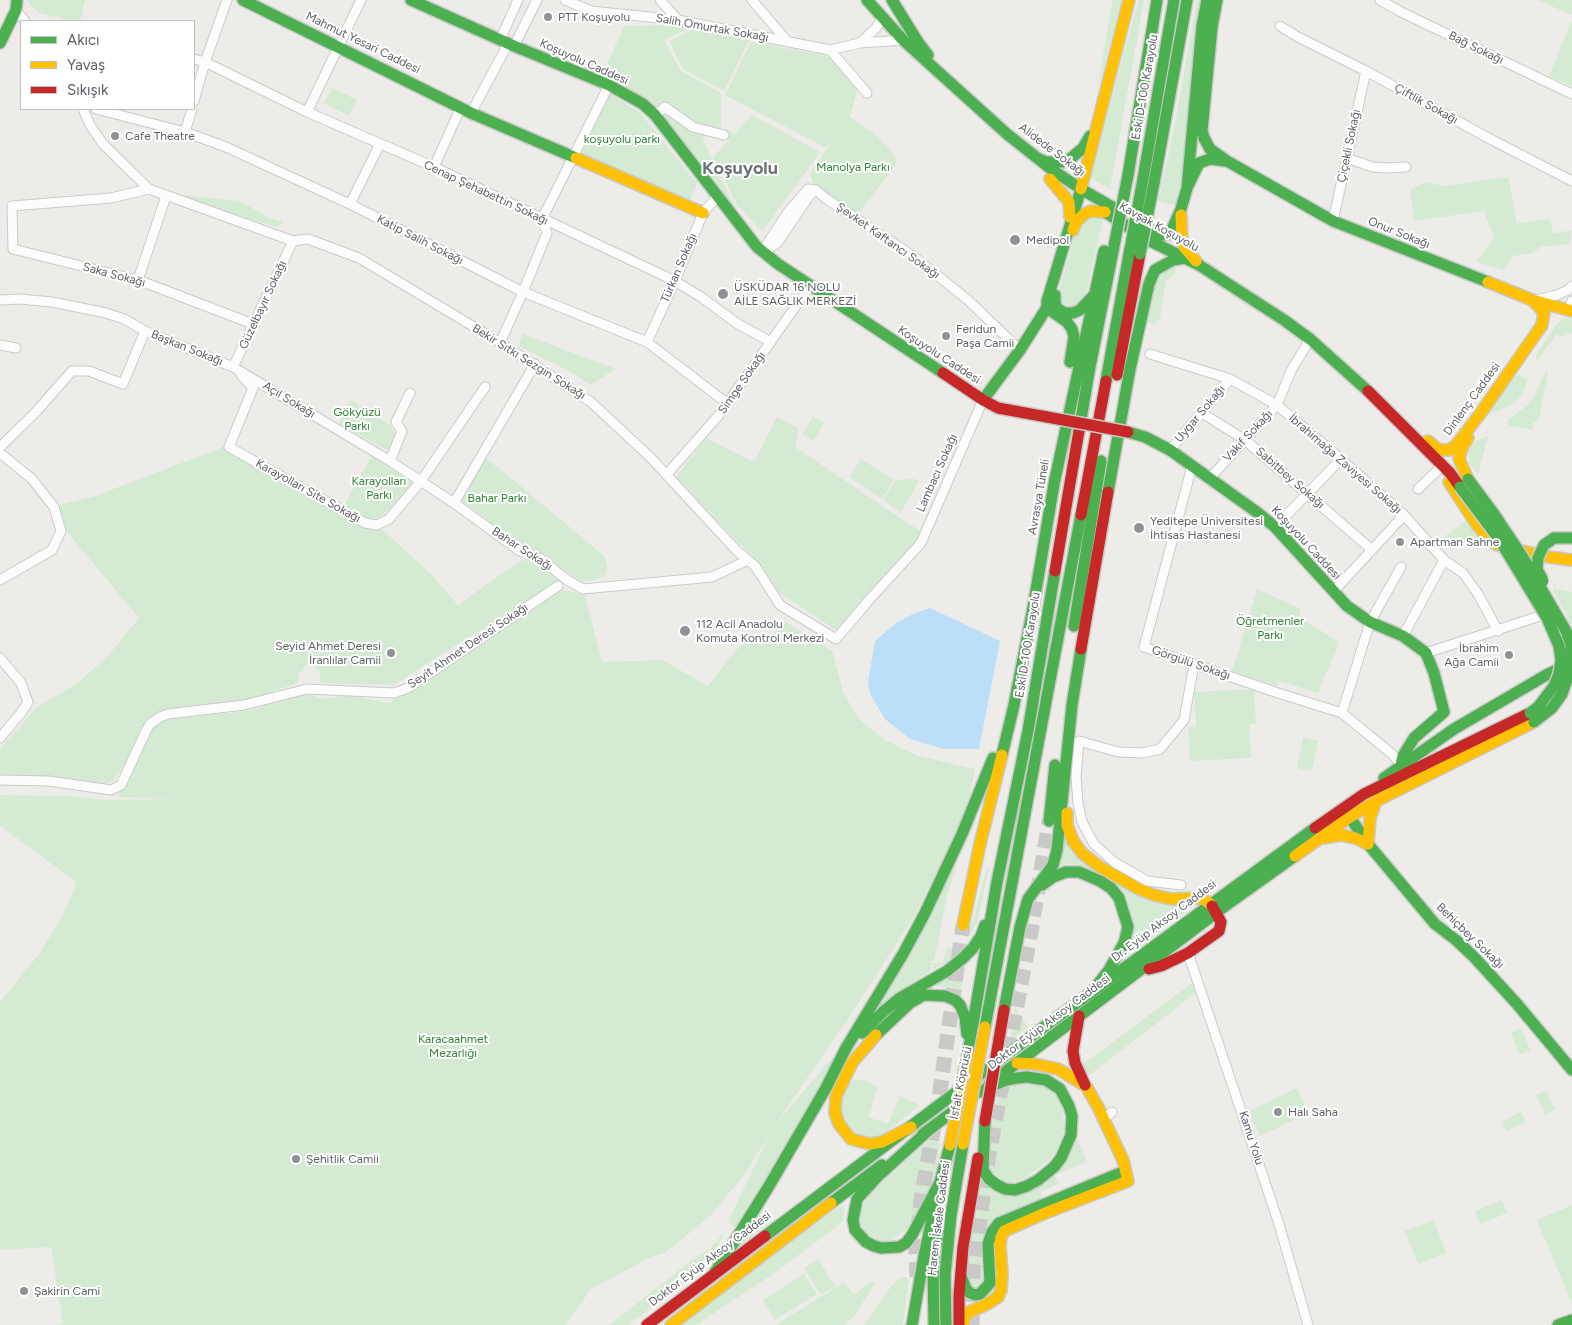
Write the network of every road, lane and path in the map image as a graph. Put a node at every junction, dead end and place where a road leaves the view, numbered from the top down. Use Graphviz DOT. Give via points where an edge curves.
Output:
graph roads {
  1 [pos="227,0"];
  2 [pos="243,0"];
  3 [pos="361,0"];
  4 [pos="411,0"];
  5 [pos="518,0"];
  6 [pos="536,0"];
  7 [pos="565,0"];
  8 [pos="660,0"];
  9 [pos="752,0"];
  10 [pos="867,0"];
  11 [pos="881,0"];
  12 [pos="892,0"];
  13 [pos="1129,0"];
  14 [pos="1157,0"];
  15 [pos="1174,0"];
  16 [pos="1187,0"];
  17 [pos="1207,0"];
  18 [pos="1217,0"];
  19 [pos="1380,0"];
  20 [pos="16,5"];
  21 [pos="882,18"];
  22 [pos="24,20"];
  23 [pos="678,20"];
  24 [pos="1280,26"];
  25 [pos="903,40"];
  26 [pos="788,41"];
  27 [pos="0,43"];
  28 [pos="507,43"];
  29 [pos="860,43"];
  30 [pos="338,46"];
  31 [pos="830,50"];
  32 [pos="195,59"];
  33 [pos="205,62"];
  34 [pos="1366,70"];
  35 [pos="1109,77"];
  36 [pos="950,83"];
  37 [pos="609,85"];
  38 [pos="867,93"];
  39 [pos="1572,94"];
  40 [pos="195,97"];
  41 [pos="83,110"];
  42 [pos="100,110"];
  43 [pos="192,110"];
  44 [pos="466,110"];
  45 [pos="307,112"];
  46 [pos="655,116"];
  47 [pos="185,132"];
  48 [pos="1007,134"];
  49 [pos="724,135"];
  50 [pos="380,144"];
  51 [pos="572,157"];
  52 [pos="1037,158"];
  53 [pos="1346,158"];
  54 [pos="1227,162"];
  55 [pos="434,167"];
  56 [pos="1406,167"];
  57 [pos="1050,178"];
  58 [pos="1572,181"];
  59 [pos="1186,188"];
  60 [pos="149,190"];
  61 [pos="1080,193"];
  62 [pos="166,196"];
  63 [pos="717,197"];
  64 [pos="350,204"];
  65 [pos="1181,210"];
  66 [pos="1105,212"];
  67 [pos="703,213"];
  68 [pos="542,219"];
  69 [pos="1333,221"];
  70 [pos="1067,232"];
  71 [pos="1111,239"];
  72 [pos="293,241"];
  73 [pos="1135,251"];
  74 [pos="764,252"];
  75 [pos="1186,258"];
  76 [pos="1199,265"];
  77 [pos="138,280"];
  78 [pos="674,281"];
  79 [pos="810,286"];
  80 [pos="1572,286"];
  81 [pos="523,292"];
  82 [pos="1094,294"];
  83 [pos="1055,295"];
  84 [pos="0,300"];
  85 [pos="1532,300"];
  86 [pos="1048,308"];
  87 [pos="1565,312"];
  88 [pos="253,324"];
  89 [pos="1540,328"];
  90 [pos="145,332"];
  91 [pos="1310,339"];
  92 [pos="500,342"];
  93 [pos="646,342"];
  94 [pos="770,342"];
  95 [pos="0,345"];
  96 [pos="16,348"];
  97 [pos="1020,350"];
  98 [pos="1150,354"];
  99 [pos="535,364"];
  100 [pos="234,368"];
  101 [pos="1230,379"];
  102 [pos="485,387"];
  103 [pos="1370,392"];
  104 [pos="410,393"];
  105 [pos="983,400"];
  106 [pos="728,404"];
  107 [pos="1277,405"];
  108 [pos="1202,413"];
  109 [pos="1480,414"];
  110 [pos="1246,440"];
  111 [pos="0,447"];
  112 [pos="1170,450"];
  113 [pos="0,453"];
  114 [pos="1432,455"];
  115 [pos="1341,459"];
  116 [pos="390,461"];
  117 [pos="1192,466"];
  118 [pos="1440,468"];
  119 [pos="667,474"];
  120 [pos="1210,478"];
  121 [pos="421,481"];
  122 [pos="1464,483"];
  123 [pos="1054,484"];
  124 [pos="1418,489"];
  125 [pos="1308,493"];
  126 [pos="454,503"];
  127 [pos="1404,515"];
  128 [pos="1275,527"];
  129 [pos="1572,538"];
  130 [pos="1372,550"];
  131 [pos="748,560"];
  132 [pos="1444,560"];
  133 [pos="1572,560"];
  134 [pos="1401,567"];
  135 [pos="0,580"];
  136 [pos="558,586"];
  137 [pos="1333,592"];
  138 [pos="1537,617"];
  139 [pos="1370,622"];
  140 [pos="1498,631"];
  141 [pos="1566,631"];
  142 [pos="1403,636"];
  143 [pos="836,639"];
  144 [pos="1426,653"];
  145 [pos="0,658"];
  146 [pos="1572,663"];
  147 [pos="1194,664"];
  148 [pos="1014,705"];
  149 [pos="1342,713"];
  150 [pos="1532,718"];
  151 [pos="0,738"];
  152 [pos="1036,761"];
  153 [pos="1401,765"];
  154 [pos="1065,771"];
  155 [pos="0,780"];
  156 [pos="1364,794"];
  157 [pos="1376,800"];
  158 [pos="1342,808"];
  159 [pos="1350,817"];
  160 [pos="1049,821"];
  161 [pos="1320,838"];
  162 [pos="1368,844"];
  163 [pos="997,882"];
  164 [pos="1181,885"];
  165 [pos="1026,906"];
  166 [pos="1213,908"];
  167 [pos="963,924"];
  168 [pos="1188,953"];
  169 [pos="1137,973"];
  170 [pos="1091,993"];
  171 [pos="1004,1010"];
  172 [pos="1079,1016"];
  173 [pos="846,1048"];
  174 [pos="968,1053"];
  175 [pos="1017,1063"];
  176 [pos="1572,1070"];
  177 [pos="1086,1086"];
  178 [pos="979,1092"];
  179 [pos="985,1121"];
  180 [pos="911,1127"];
  181 [pos="932,1128"];
  182 [pos="963,1144"];
  183 [pos="950,1145"];
  184 [pos="1126,1176"];
  185 [pos="940,1182"];
  186 [pos="714,1274"];
  187 [pos="960,1274"];
  188 [pos="1572,1320"];
  189 [pos="647,1325"];
  190 [pos="672,1325"];
  191 [pos="912,1325"];
  192 [pos="934,1325"];
  193 [pos="946,1325"];
  194 [pos="961,1325"];
  195 [pos="1308,1325"];
  196 [pos="1558,1325"];
  1 -- 33 [label="street"];
  2 -- 30 [label="main road, Mahmut Yesari Caddesi"];
  3 -- 30 [label="street"];
  4 -- 28 [label="main road, Koşuyolu Caddesi"];
  5 -- 28 [label="street"];
  6 -- 28 [label="street"];
  7 -- 23 [label="street, Salih Omurtak Sokağı" via="591,11"];
  8 -- 23 [label="street"];
  9 -- 26 [label="street"];
  10 -- 11 [label="main road"];
  10 -- 21 [label="main road"];
  12 -- 36 [label="main road" via="918,42"];
  13 -- 35 [label="main road"];
  14 -- 71 [label="main road, Eski D-100 Karayolu"];
  15 -- 73 [label="main road, Eski D-100 Karayolu, bridge" via="1143,179"];
  16 -- 73 [label="main road, bridge" via="1154,182"];
  17 -- 59 [label="main road"];
  18 -- 54 [label="main road, Onur Sokağı" via="1202,130 1210,149"];
  19 -- 39 [label="street, Bağ Sokağı"];
  20 -- 22 [label="street"];
  20 -- 27 [label="main road"];
  21 -- 25 [label="main road"];
  21 -- 29 [label="street"];
  23 -- 26 [label="street, Salih Omurtak Sokağı"];
  24 -- 34 [label="street, Çiftlik Sokağı"];
  25 -- 29 [label="street, Salih Omurtak Sokağı"];
  25 -- 36 [label="main road"];
  26 -- 31 [label="street, Salih Omurtak Sokağı"];
  28 -- 37 [label="main road, Koşuyolu Caddesi"];
  28 -- 44 [label="street"];
  29 -- 31 [label="street, Salih Omurtak Sokağı"];
  30 -- 44 [label="main road, Mahmut Yesari Caddesi"];
  30 -- 45 [label="street"];
  31 -- 38 [label="street"];
  32 -- 33 [label="street, Cenap Şehabettin Sokağı"];
  33 -- 40 [label="street"];
  33 -- 45 [label="street, Cenap Şehabettin Sokağı"];
  34 -- 53 [label="street, Çiçekli Sokağı"];
  34 -- 58 [label="street, Çiftlik Sokağı"];
  35 -- 52 [label="main road" via="1091,135 1083,148 1063,162 1046,162"];
  35 -- 61 [label="main road"];
  36 -- 48 [label="main road, Alidede Sokağı"];
  37 -- 46 [label="main road, Koşuyolu Caddesi" via="643,104"];
  37 -- 51 [label="street"];
  41 -- 60 [label="street" via="103,144"];
  42 -- 47 [label="street, Katip Salih Sokağı"];
  43 -- 47 [label="street"];
  44 -- 51 [label="main road, Mahmut Yesari Caddesi"];
  44 -- 55 [label="street"];
  45 -- 50 [label="street, Cenap Şehabettin Sokağı"];
  46 -- 49 [label="street" via="665,106 693,126"];
  46 -- 63 [label="main road, Koşuyolu Caddesi"];
  47 -- 64 [label="street, Katip Salih Sokağı" via="226,147"];
  48 -- 52 [label="main road, Alidede Sokağı"];
  48 -- 57 [label="main road, Alidede Sokağı"];
  50 -- 55 [label="street, Cenap Şehabettin Sokağı"];
  50 -- 64 [label="street"];
  51 -- 67 [label="main road, Mahmut Yesari Caddesi"];
  51 -- 68 [label="street"];
  52 -- 61 [label="main road, Alidede Sokağı"];
  53 -- 56 [label="street" via="1385,168"];
  53 -- 69 [label="street, Çiçekli Sokağı"];
  54 -- 59 [label="main road" via="1210,160 1199,163"];
  54 -- 69 [label="main road, Onur Sokağı"];
  55 -- 68 [label="street, Cenap Şehabettin Sokağı"];
  57 -- 61 [label="main road, Alidede Sokağı"];
  57 -- 70 [label="main road" via="1070,207"];
  59 -- 65 [label="main road, Kavşak Koşuyolu"];
  60 -- 62 [label="street, Bekir Sıtkı Sezgin Sokağı"];
  60 -- 77 [label="street, Saka Sokağı" via="111,198 12,206 13,249"];
  61 -- 65 [label="main road, Kavşak Koşuyolu" via="1163,235 1170,234"];
  61 -- 66 [label="main road, Alidede Sokağı"];
  61 -- 70 [label="main road"];
  62 -- 72 [label="street, Bekir Sıtkı Sezgin Sokağı"];
  62 -- 77 [label="street"];
  63 -- 67 [label="street, Türkan Sokağı"];
  63 -- 74 [label="main road, Koşuyolu Caddesi"];
  64 -- 81 [label="street, Katip Salih Sokağı"];
  65 -- 76 [label="main road" via="1182,242"];
  66 -- 75 [label="main road, Kavşak Koşuyolu" via="1152,242"];
  66 -- 83 [label="main road, Lambacı Sokağı" via="1091,211 1076,222"];
  67 -- 78 [label="street, Türkan Sokağı"];
  68 -- 78 [label="street, Cenap Şehabettin Sokağı"];
  68 -- 81 [label="street" via="547,233"];
  69 -- 85 [label="main road, Onur Sokağı"];
  70 -- 86 [label="main road, Lambacı Sokağı" via="1047,301"];
  71 -- 82 [label="main road, Avrasya Tüneli"];
  71 -- 163 [label="main road, Eski D-100 Karayolu" via="1028,731"];
  72 -- 88 [label="street, Güzelbayır Sokağı"];
  72 -- 92 [label="street, Bekir Sıtkı Sezgin Sokağı" via="308,239 359,258"];
  73 -- 152 [label="main road"];
  73 -- 160 [label="main road" via="1062,704"];
  74 -- 79 [label="main road, Koşuyolu Caddesi"];
  74 -- 97 [label="street, Şevket Kaftancı Sokağı" via="778,242 816,190 913,256 968,300"];
  75 -- 76 [label="main road, Kavşak Koşuyolu"];
  75 -- 154 [label="main road" via="1155,270 1144,304 1086,614"];
  76 -- 91 [label="main road, Dinlenç Caddesi"];
  77 -- 88 [label="street, Saka Sokağı"];
  78 -- 93 [label="street, Türkan Sokağı"];
  78 -- 94 [label="street, Cenap Şehabettin Sokağı"];
  79 -- 94 [label="street, Simge Sokağı"];
  79 -- 105 [label="main road, Koşuyolu Caddesi"];
  80 -- 85 [label="street" via="1557,295"];
  81 -- 92 [label="street"];
  81 -- 93 [label="street, Katip Salih Sokağı"];
  82 -- 83 [label="main road" via="1073,313 1058,309"];
  82 -- 123 [label="main road, Avrasya Tüneli"];
  83 -- 86 [label="main road, Lambacı Sokağı"];
  84 -- 90 [label="street" via="52,302 106,312"];
  85 -- 87 [label="main road, Onur Sokağı"];
  85 -- 89 [label="main road" via="1544,312"];
  86 -- 97 [label="main road, Lambacı Sokağı"];
  86 -- 123 [label="main road" via="1067,322 1074,337"];
  87 -- 89 [label="main road, Dinlenç Caddesi"];
  88 -- 100 [label="street, Güzelbayır Sokağı"];
  89 -- 109 [label="main road, Dinlenç Caddesi"];
  90 -- 100 [label="street, Başkan Sokağı"];
  90 -- 111 [label="street, Başkan Sokağı" via="123,384 89,370 72,371"];
  91 -- 103 [label="main road, Dinlenç Caddesi"];
  91 -- 107 [label="street, Vakıf Sokağı" via="1291,371"];
  92 -- 99 [label="street, Bekir Sıtkı Sezgin Sokağı"];
  93 -- 106 [label="street, Katip Salih Sokağı"];
  94 -- 106 [label="street, Simge Sokağı"];
  95 -- 96 [label="street"];
  97 -- 105 [label="main road, Lambacı Sokağı"];
  98 -- 101 [label="street, İbrahimağa Zaviyesi Sokağı"];
  99 -- 119 [label="street, Bekir Sıtkı Sezgin Sokağı" via="591,402"];
  99 -- 126 [label="street"];
  100 -- 116 [label="street, Açıl Sokağı"];
  100 -- 121 [label="street, Karayolları Site Sokağı" via="253,388 229,447 376,526 389,519"];
  101 -- 107 [label="street, İbrahimağa Zaviyesi Sokağı"];
  101 -- 108 [label="street, Uygar Sokağı"];
  102 -- 121 [label="street"];
  103 -- 109 [label="main road, Dinlenç Caddesi" via="1387,400 1434,447 1442,451 1454,448"];
  103 -- 114 [label="main road, Dinlenç Caddesi"];
  104 -- 116 [label="street" via="396,422 402,431"];
  105 -- 112 [label="main road, Koşuyolu Caddesi, bridge" via="998,408 1128,432"];
  105 -- 143 [label="street, Lambacı Sokağı" via="921,543"];
  106 -- 119 [label="street, Simge Sokağı"];
  107 -- 110 [label="street, Vakıf Sokağı"];
  107 -- 115 [label="street, İbrahimağa Zaviyesi Sokağı"];
  108 -- 110 [label="street, Sabitbey Sokağı"];
  108 -- 112 [label="street, Uygar Sokağı"];
  109 -- 122 [label="main road" via="1459,459"];
  110 -- 120 [label="street, Vakıf Sokağı"];
  110 -- 125 [label="street, Sabitbey Sokağı"];
  112 -- 117 [label="main road, Koşuyolu Caddesi"];
  113 -- 135 [label="street" via="32,479 54,507 61,531 52,550"];
  114 -- 118 [label="main road"];
  114 -- 122 [label="main road, Dr. Eyüp Aksoy Caddesi"];
  115 -- 125 [label="street"];
  115 -- 127 [label="street, İbrahimağa Zaviyesi Sokağı"];
  116 -- 121 [label="street, Açıl Sokağı"];
  117 -- 120 [label="main road, Koşuyolu Caddesi"];
  117 -- 147 [label="street, Görgülü Sokağı" via="1144,646"];
  118 -- 124 [label="street"];
  118 -- 133 [label="main road" via="1477,525 1497,545"];
  119 -- 131 [label="street, Bekir Sıtkı Sezgin Sokağı"];
  120 -- 128 [label="main road, Koşuyolu Caddesi"];
  121 -- 126 [label="street"];
  122 -- 141 [label="main road, Dr. Eyüp Aksoy Caddesi, bridge" via="1494,514"];
  122 -- 150 [label="main road, Dr. Eyüp Aksoy Caddesi, bridge" via="1547,618 1559,646 1559,674"];
  123 -- 148 [label="main road, Avrasya Tüneli"];
  125 -- 128 [label="street"];
  125 -- 130 [label="street, Sabitbey Sokağı"];
  126 -- 131 [label="street, Bahar Sokağı" via="520,551 541,559 583,589 712,577"];
  127 -- 130 [label="street"];
  127 -- 132 [label="street, İbrahimağa Zaviyesi Sokağı"];
  128 -- 137 [label="main road, Koşuyolu Caddesi"];
  129 -- 141 [label="main road, bridge" via="1554,538 1544,545 1538,558 1538,569"];
  130 -- 137 [label="street"];
  131 -- 143 [label="street, Bekir Sıtkı Sezgin Sokağı" via="780,604"];
  132 -- 140 [label="street, İbrahimağa Zaviyesi Sokağı" via="1463,573"];
  132 -- 142 [label="street"];
  134 -- 139 [label="street"];
  136 -- 155 [label="street, Seyit Ahmet Deresi Sokağı" via="408,688 394,692 307,689 244,705 168,714 150,724 121,785 111,790 49,781"];
  137 -- 139 [label="main road, Koşuyolu Caddesi"];
  138 -- 140 [label="street"];
  139 -- 142 [label="main road, Koşuyolu Caddesi"];
  139 -- 149 [label="street"];
  140 -- 144 [label="street"];
  141 -- 150 [label="main road, Dr. Eyüp Aksoy Caddesi, bridge" via="1571,658 1566,685 1552,708"];
  142 -- 144 [label="main road, Koşuyolu Caddesi"];
  144 -- 153 [label="main road, Dr. Eyüp Aksoy Caddesi" via="1444,712 1414,738"];
  145 -- 151 [label="street" via="21,682 28,702"];
  146 -- 153 [label="main road, Dr. Eyüp Aksoy Caddesi" via="1454,728"];
  147 -- 149 [label="street, Görgülü Sokağı"];
  147 -- 164 [label="street" via="1184,720 1160,749 1118,752 1079,741 1076,777 1082,822 1094,844 1114,862 1148,881"];
  148 -- 167 [label="main road"];
  148 -- 173 [label="main road" via="962,834 925,914"];
  149 -- 153 [label="street, Görgülü Sokağı"];
  150 -- 156 [label="main road, Dr. Eyüp Aksoy Caddesi"];
  150 -- 157 [label="main road, Dr. Eyüp Aksoy Caddesi"];
  152 -- 171 [label="main road"];
  152 -- 182 [label="main road, İsfalt Köprüsü, bridge"];
  153 -- 156 [label="main road, Dr. Eyüp Aksoy Caddesi"];
  154 -- 165 [label="main road" via="1053,865"];
  154 -- 166 [label="main road" via="1067,825 1082,853 1139,889 1171,899 1202,898"];
  156 -- 158 [label="main road, Dr. Eyüp Aksoy Caddesi"];
  157 -- 159 [label="main road, Dr. Eyüp Aksoy Caddesi"];
  157 -- 162 [label="main road"];
  158 -- 159 [label="main road, Behiçbey Sokağı"];
  158 -- 166 [label="main road, Dr. Eyüp Aksoy Caddesi"];
  159 -- 161 [label="main road, Doktor Eyüp Aksoy Caddesi"];
  159 -- 162 [label="main road, Behiçbey Sokağı"];
  161 -- 162 [label="main road" via="1341,835"];
  161 -- 166 [label="main road, Doktor Eyüp Aksoy Caddesi"];
  162 -- 176 [label="main road, Behiçbey Sokağı" via="1435,924 1474,957 1518,1004"];
  163 -- 173 [label="main road" via="984,928 973,948 947,971 889,1007"];
  163 -- 174 [label="main road, Eski D-100 Karayolu"];
  165 -- 170 [label="main road" via="1043,884 1066,872 1091,876 1119,898 1128,928 1124,943"];
  165 -- 171 [label="main road"];
  166 -- 168 [label="main road" via="1221,922 1219,932"];
  166 -- 169 [label="main road, Doktor Eyüp Aksoy Caddesi"];
  166 -- 170 [label="main road, Dr. Eyüp Aksoy Caddesi"];
  168 -- 169 [label="main road"];
  168 -- 195 [label="street, Kamu Yolu" via="1272,1201"];
  169 -- 172 [label="main road, Doktor Eyüp Aksoy Caddesi"];
  170 -- 180 [label="main road, Dr. Eyüp Aksoy Caddesi"];
  171 -- 179 [label="main road, bridge"];
  172 -- 175 [label="main road, Doktor Eyüp Aksoy Caddesi"];
  172 -- 177 [label="main road" via="1073,1051"];
  173 -- 186 [label="main road" via="774,1178"];
  174 -- 180 [label="main road" via="965,1017 960,1005 945,996 924,995 910,1003 868,1042 852,1063 836,1096 835,1113 839,1124 851,1139 869,1144 882,1142"];
  174 -- 183 [label="main road, İsfalt Köprüsü, bridge"];
  175 -- 177 [label="main road" via="1058,1069"];
  175 -- 178 [label="main road, Doktor Eyüp Aksoy Caddesi"];
  177 -- 184 [label="main road" via="1108,1116"];
  178 -- 179 [label="main road" via="1016,1078 1046,1080 1060,1088 1072,1116 1068,1144 1054,1167 1028,1186 1015,1190 997,1185 983,1170"];
  178 -- 181 [label="main road, Doktor Eyüp Aksoy Caddesi"];
  179 -- 187 [label="main road"];
  180 -- 186 [label="main road, Doktor Eyüp Aksoy Caddesi"];
  181 -- 185 [label="main road" via="857,1199 853,1220 855,1230 874,1246 900,1247 912,1235"];
  181 -- 190 [label="main road, Doktor Eyüp Aksoy Caddesi"];
  182 -- 193 [label="main road, Harem İskele Caddesi" via="945,1275"];
  183 -- 185 [label="main road"];
  183 -- 192 [label="main road, Harem İskele Caddesi" via="933,1267"];
  184 -- 187 [label="main road" via="999,1223 988,1244 990,1283 980,1294 970,1293"];
  184 -- 194 [label="main road" via="1004,1231 1000,1245 1002,1274 998,1297 969,1312"];
  185 -- 191 [label="main road"];
  186 -- 189 [label="main road, Doktor Eyüp Aksoy Caddesi"];
  187 -- 194 [label="main road"];
  188 -- 196 [label="main road"];
}
